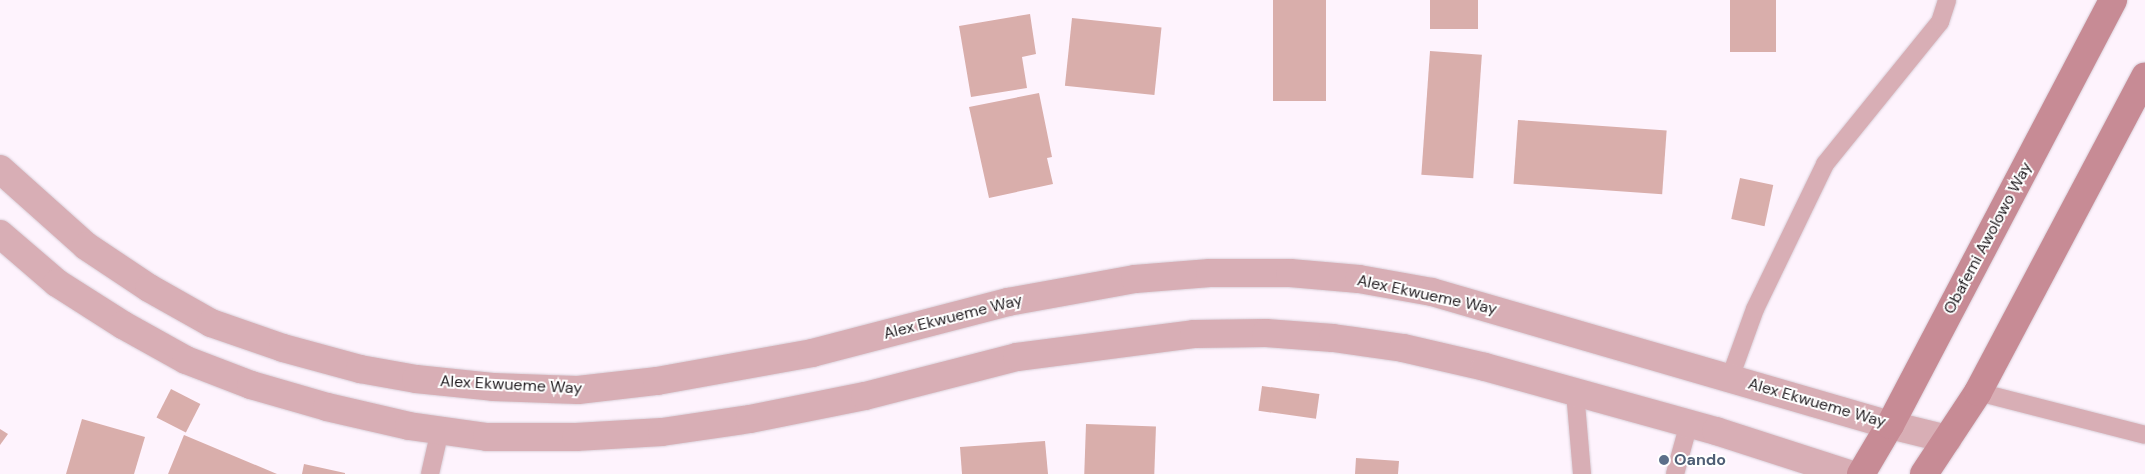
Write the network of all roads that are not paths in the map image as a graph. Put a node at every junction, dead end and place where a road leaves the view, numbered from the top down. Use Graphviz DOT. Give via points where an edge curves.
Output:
graph roads {
  1 [pos="1947,0"];
  2 [pos="2112,0"];
  3 [pos="2145,77"];
  4 [pos="0,169"];
  5 [pos="0,234"];
  6 [pos="1730,378"];
  7 [pos="1575,392"];
  8 [pos="1978,392"];
  9 [pos="1689,423"];
  10 [pos="1890,425"];
  11 [pos="440,430"];
  12 [pos="2145,435"];
  13 [pos="1947,439"];
  14 [pos="430,474"];
  15 [pos="1582,474"];
  16 [pos="1675,474"];
  17 [pos="1849,474"];
  18 [pos="1861,474"];
  19 [pos="1924,474"];
  1 -- 6 [label="lane" via="1940,22 1825,164 1755,309"];
  2 -- 10 [label="main road, Obafemi Awolowo Way"];
  3 -- 8 [label="main road"];
  4 -- 6 [label="street, Alex Ekwueme Way" via="86,246 148,288 211,322 283,348 360,369 416,379 493,387 578,390 657,381 812,352 1016,300 1134,279 1210,273 1290,273 1359,279 1432,292"];
  5 -- 11 [label="street" via="57,283 186,360 251,385 327,407"];
  6 -- 10 [label="street, Alex Ekwueme Way"];
  7 -- 9 [label="street"];
  7 -- 11 [label="street" via="1403,348 1333,338 1194,334 1016,357 865,396 750,419 662,432 576,437 487,437"];
  7 -- 15 [label="lane"];
  8 -- 12 [label="lane"];
  8 -- 13 [label="main road"];
  9 -- 16 [label="lane"];
  9 -- 17 [label="street"];
  10 -- 13 [label="street, Alex Ekwueme Way"];
  10 -- 18 [label="main road, Obafemi Awolowo Way"];
  11 -- 14 [label="lane"];
  13 -- 19 [label="main road"];
}
